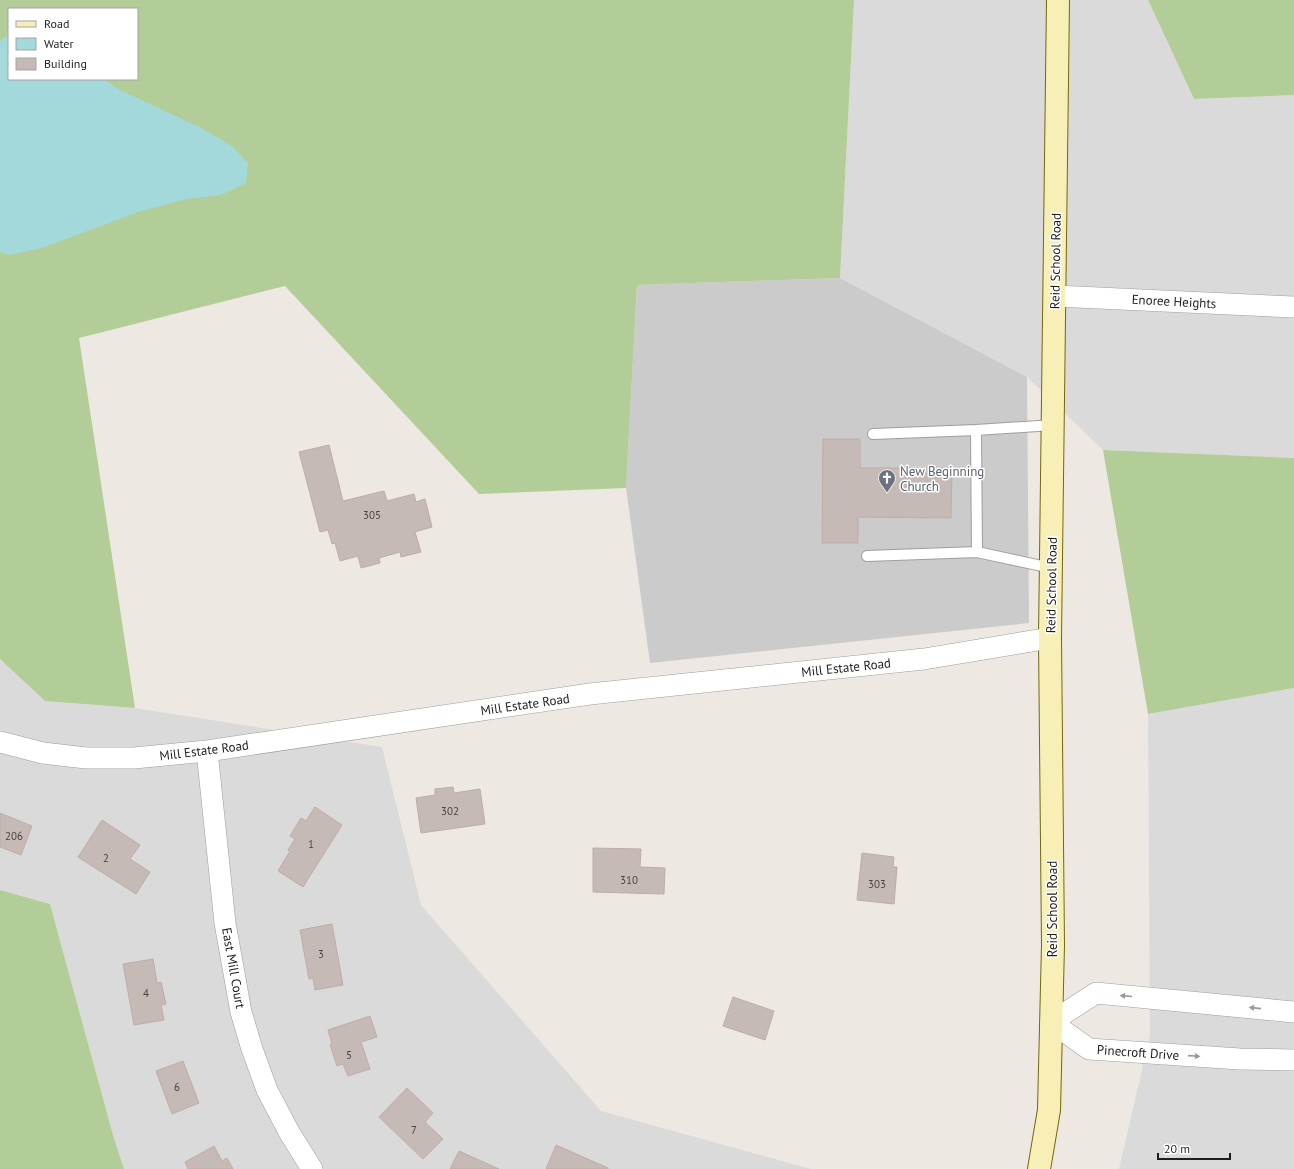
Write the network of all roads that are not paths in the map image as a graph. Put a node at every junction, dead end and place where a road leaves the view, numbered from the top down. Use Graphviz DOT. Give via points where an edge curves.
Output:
graph roads {
  1 [pos="1058,0"];
  2 [pos="1054,296"];
  3 [pos="1294,307"];
  4 [pos="1053,425"];
  5 [pos="976,430"];
  6 [pos="873,434"];
  7 [pos="977,552"];
  8 [pos="867,556"];
  9 [pos="1051,568"];
  10 [pos="1050,638"];
  11 [pos="0,742"];
  12 [pos="207,751"];
  13 [pos="1294,1012"];
  14 [pos="1051,1022"];
  15 [pos="1294,1060"];
  16 [pos="312,1169"];
  17 [pos="1038,1169"];
  1 -- 2 [label="street, Reid School Road"];
  2 -- 3 [label="street, Enoree Heights"];
  2 -- 4 [label="street, Reid School Road"];
  4 -- 5 [label="lane"];
  4 -- 9 [label="street, Reid School Road"];
  5 -- 6 [label="lane"];
  5 -- 7 [label="lane"];
  7 -- 8 [label="lane"];
  7 -- 9 [label="lane"];
  9 -- 10 [label="street, Reid School Road"];
  10 -- 12 [label="street, Mill Estate Road" via="924,659 590,694"];
  10 -- 14 [label="street, Reid School Road" via="1053,945"];
  11 -- 12 [label="street, Mill Estate Road" via="44,753 86,758 134,758"];
  12 -- 16 [label="street, East Mill Court" via="225,923 241,1012 267,1090 288,1132"];
  13 -- 14 [label="street, one-way" via="1096,993"];
  14 -- 15 [label="street, Pinecroft Drive, one-way" via="1089,1049"];
  14 -- 17 [label="street, Reid School Road" via="1049,1110"];
}
